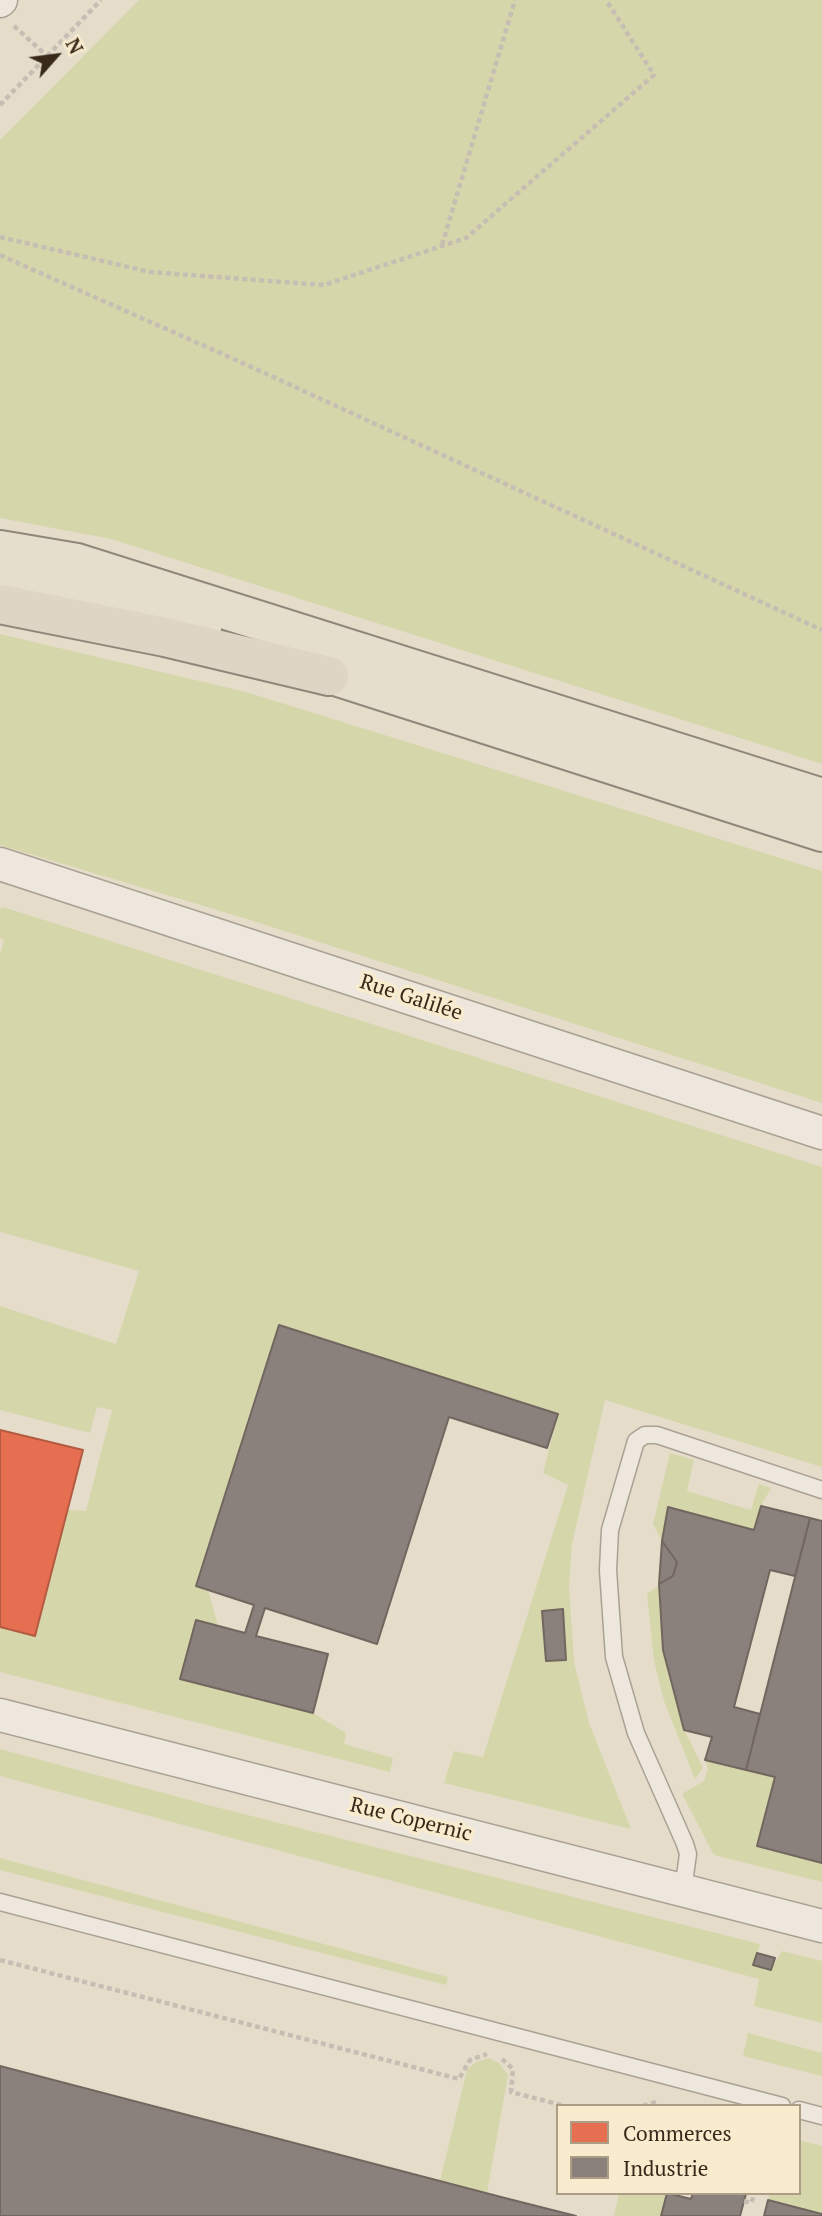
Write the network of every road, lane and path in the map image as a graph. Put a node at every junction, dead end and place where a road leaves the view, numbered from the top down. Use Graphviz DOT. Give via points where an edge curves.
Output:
graph roads {
  1 [pos="101,0"];
  2 [pos="515,0"];
  3 [pos="606,0"];
  4 [pos="4,8"];
  5 [pos="47,56"];
  6 [pos="0,105"];
  7 [pos="0,237"];
  8 [pos="442,246"];
  9 [pos="0,255"];
  10 [pos="0,550"];
  11 [pos="0,578"];
  12 [pos="0,604"];
  13 [pos="822,630"];
  14 [pos="329,676"];
  15 [pos="822,798"];
  16 [pos="822,832"];
  17 [pos="0,864"];
  18 [pos="822,1133"];
  19 [pos="822,1490"];
  20 [pos="0,1715"];
  21 [pos="683,1890"];
  22 [pos="0,1902"];
  23 [pos="822,1926"];
  24 [pos="0,1960"];
  25 [pos="663,2102"];
  26 [pos="557,2104"];
  27 [pos="648,2104"];
  28 [pos="774,2104"];
  29 [pos="801,2111"];
  30 [pos="822,2116"];
  31 [pos="754,2195"];
  32 [pos="744,2201"];
  1 -- 5 [label="path"];
  2 -- 8 [label="path"];
  3 -- 8 [label="path" via="654,75 466,238"];
  4 -- 5 [label="path"];
  5 -- 6 [label="path"];
  7 -- 8 [label="path" via="150,272 324,285"];
  9 -- 13 [label="path"];
  10 -- 15 [label="main road" via="77,563"];
  11 -- 14 [label="main road" via="220,634"];
  12 -- 14 [label="highway"];
  14 -- 16 [label="main road"];
  17 -- 18 [label="street, Rue Galilée"];
  19 -- 21 [label="lane" via="657,1435 636,1441 610,1530 614,1657 636,1733 685,1843"];
  20 -- 21 [label="street, Rue Copernic"];
  21 -- 23 [label="street, Rue Copernic"];
  22 -- 28 [label="lane"];
  24 -- 26 [label="path" via="459,2079 470,2060 487,2054 513,2069 511,2092"];
  25 -- 27 [label="path"];
  29 -- 30 [label="lane"];
  31 -- 32 [label="path" via="751,2203"];
}
